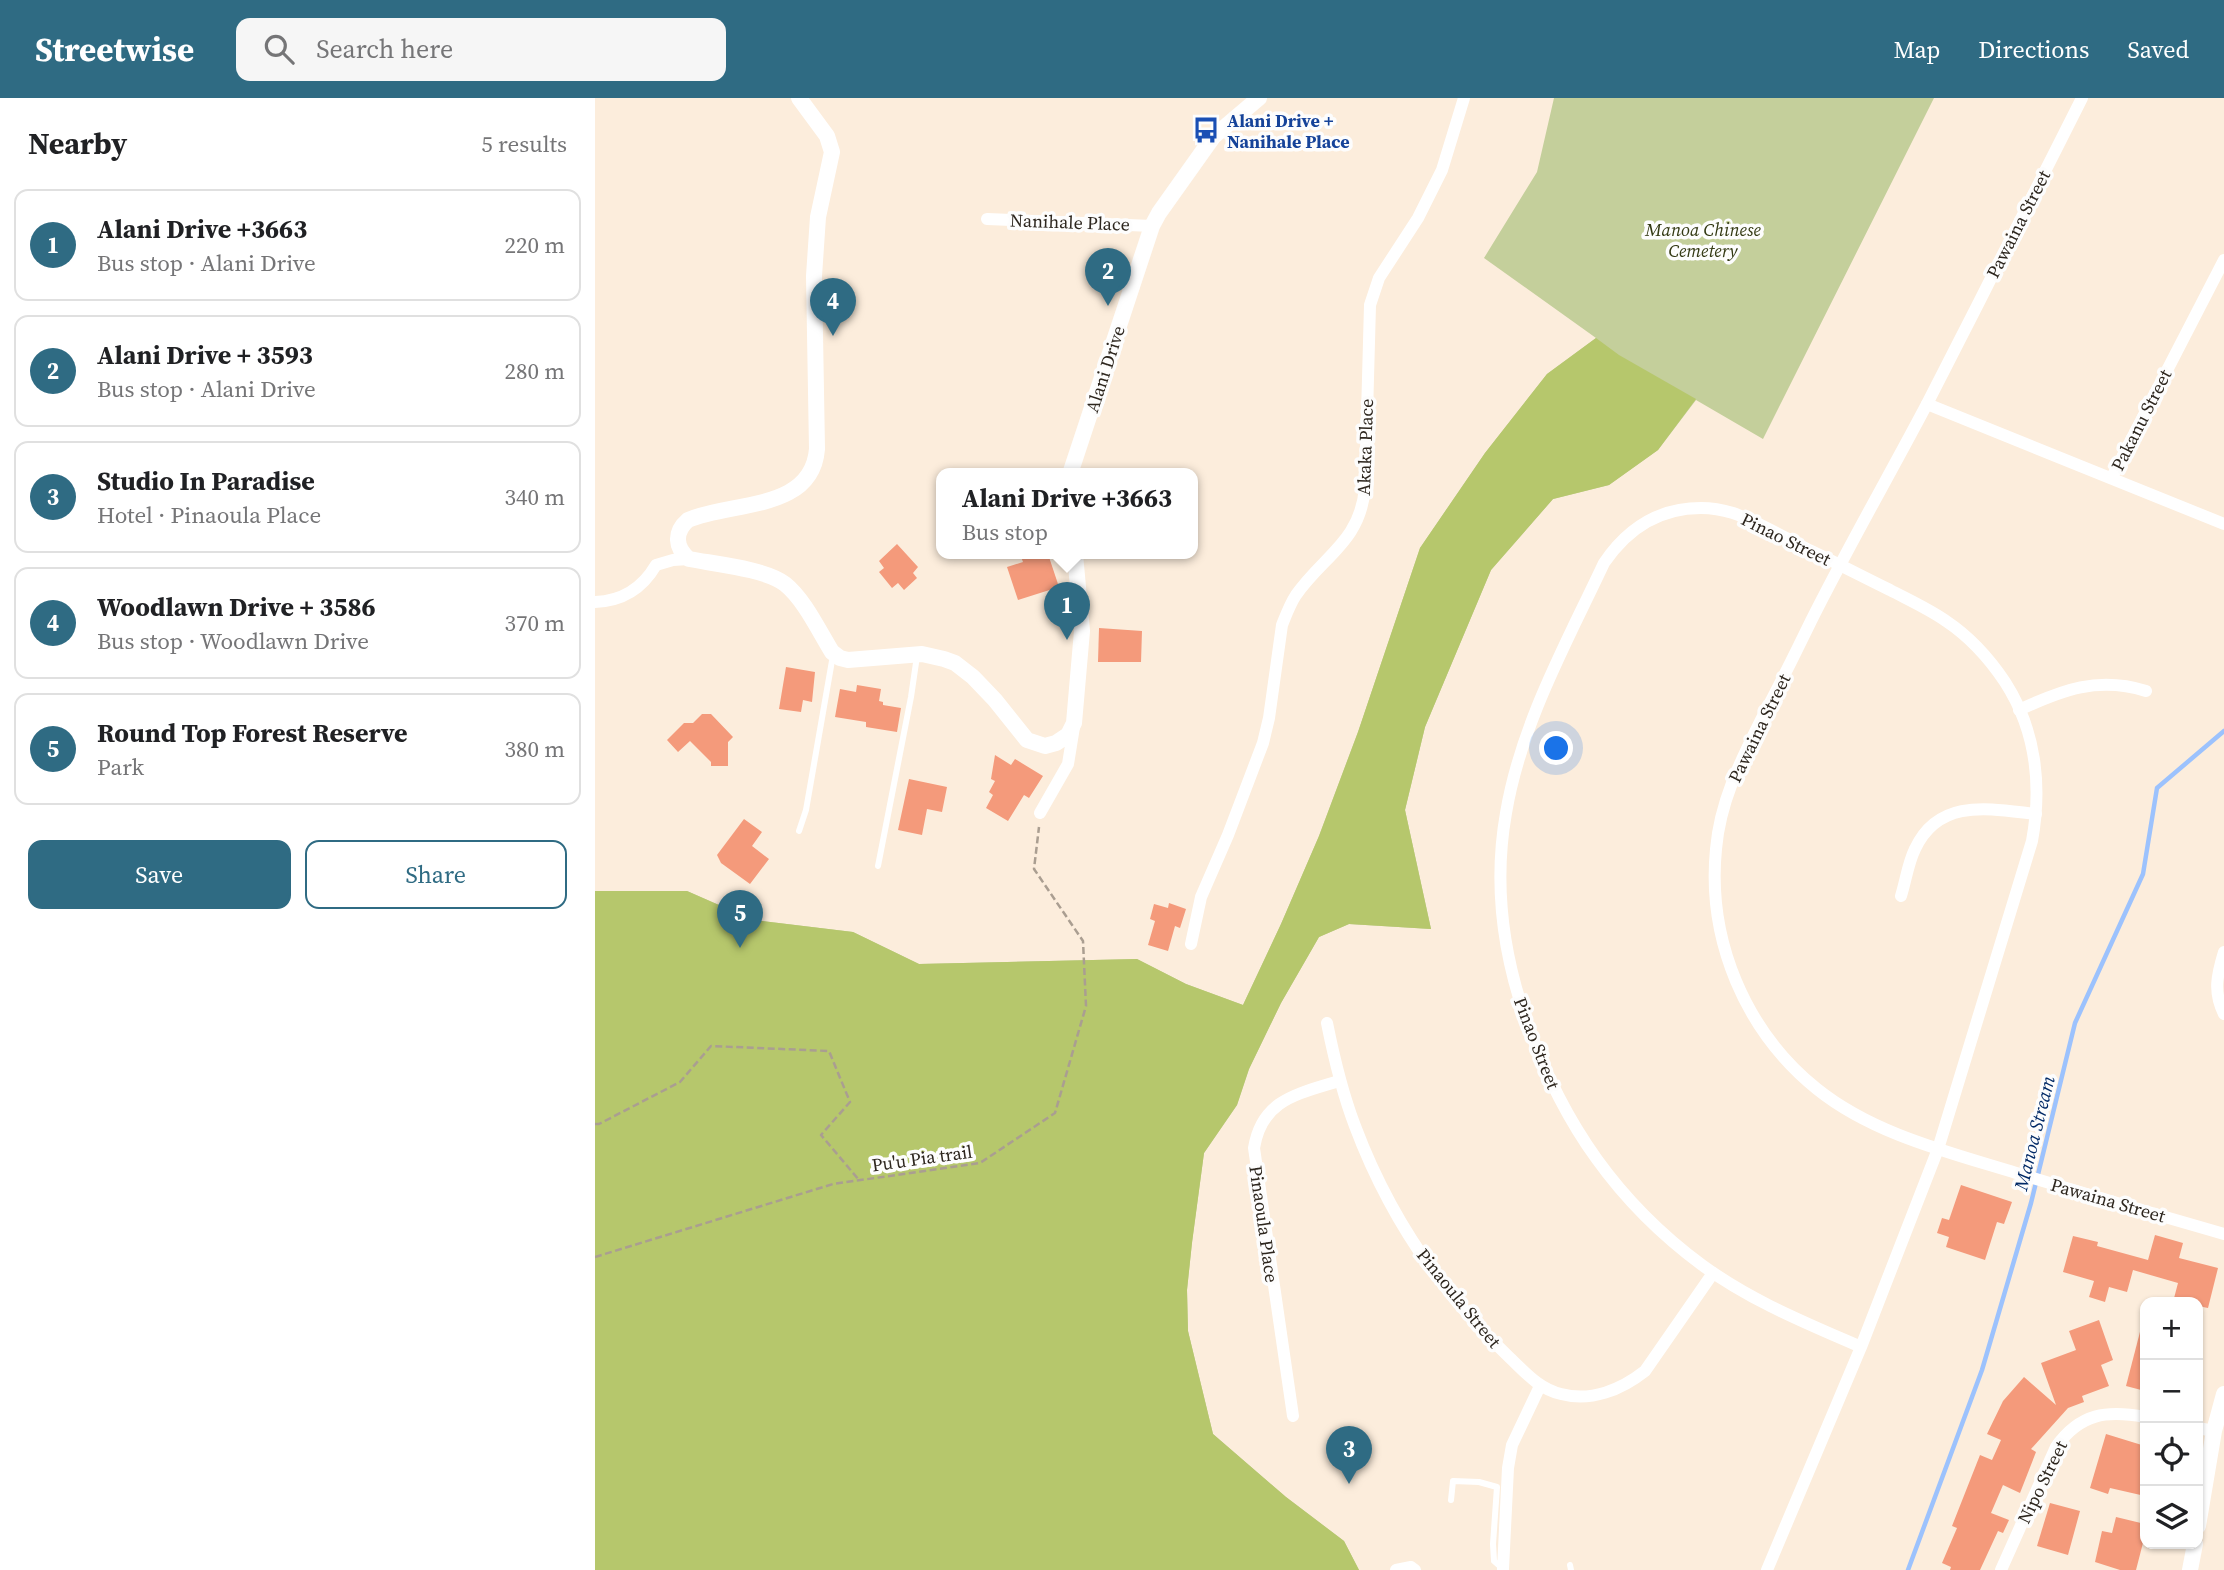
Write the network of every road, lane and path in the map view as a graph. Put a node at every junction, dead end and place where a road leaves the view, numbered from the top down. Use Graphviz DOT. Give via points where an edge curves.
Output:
graph roads {
  1 [pos="799,98"];
  2 [pos="1259,98"];
  3 [pos="1464,98"];
  4 [pos="2082,98"];
  5 [pos="987,219"];
  6 [pos="1152,226"];
  7 [pos="2224,260"];
  8 [pos="1927,404"];
  9 [pos="1072,468"];
  10 [pos="2112,477"];
  11 [pos="2224,524"];
  12 [pos="689,559"];
  13 [pos="1075,559"];
  14 [pos="1840,565"];
  15 [pos="595,602"];
  16 [pos="834,654"];
  17 [pos="918,654"];
  18 [pos="2146,691"];
  19 [pos="2019,710"];
  20 [pos="1074,723"];
  21 [pos="1040,813"];
  22 [pos="2036,814"];
  23 [pos="799,831"];
  24 [pos="878,866"];
  25 [pos="1901,896"];
  26 [pos="1191,944"];
  27 [pos="2224,952"];
  28 [pos="2224,1014"];
  29 [pos="1327,1023"];
  30 [pos="1339,1080"];
  31 [pos="595,1124"];
  32 [pos="1938,1149"];
  33 [pos="859,1180"];
  34 [pos="2224,1234"];
  35 [pos="595,1256"];
  36 [pos="1713,1273"];
  37 [pos="1861,1347"];
  38 [pos="1540,1386"];
  39 [pos="2224,1394"];
  40 [pos="1293,1416"];
  41 [pos="2140,1417"];
  42 [pos="2206,1429"];
  43 [pos="2201,1486"];
  44 [pos="1451,1500"];
  45 [pos="2194,1549"];
  46 [pos="1503,1569"];
  47 [pos="1396,1570"];
  48 [pos="1415,1570"];
  49 [pos="1767,1570"];
  50 [pos="2001,1570"];
  51 [pos="2190,1570"];
  1 -- 12 [label="street" via="827,136 832,152 816,235 815,463 806,481 789,493 685,523 678,542"];
  2 -- 6 [label="street, Alani Drive" via="1213,136"];
  3 -- 26 [label="street, Akaka Place" via="1442,170 1379,278 1370,305 1361,512 1338,549 1295,596 1282,625 1263,743 1201,897"];
  4 -- 8 [label="street, Pawaina Street"];
  5 -- 6 [label="street, Nanihale Place"];
  6 -- 9 [label="street, Alani Drive"];
  7 -- 10 [label="street, Pakanu Street"];
  8 -- 10 [label="street, Pakanu Street"];
  8 -- 14 [label="street, Pawaina Street"];
  10 -- 11 [label="street"];
  12 -- 15 [label="street" via="656,565 631,593"];
  12 -- 16 [label="street" via="778,579 797,597"];
  13 -- 20 [label="street" via="1082,631"];
  14 -- 19 [label="street, Pinao Street" via="1926,609 1963,634 1993,665"];
  14 -- 32 [label="street, Pawaina Street" via="1735,772 1716,847 1719,925 1728,963 1744,999 1789,1063 1850,1112"];
  14 -- 36 [label="street, Pinao Street" via="1720,510 1674,511 1633,530 1604,563 1536,708 1506,811 1499,883 1504,938 1517,991 1548,1076 1577,1131 1613,1182 1655,1227"];
  16 -- 17 [label="street" via="848,660"];
  16 -- 23 [label="lane"];
  17 -- 20 [label="street" via="944,659 964,670 1031,742 1056,743 1068,735"];
  17 -- 24 [label="lane"];
  18 -- 19 [label="street" via="2101,684 2058,692"];
  19 -- 22 [label="street, Pinao Street" via="2034,760"];
  20 -- 21 [label="street" via="1068,764"];
  21 -- 33 [label="path, Pu'u Pia trail" via="1034,869 1083,941 1086,1006 1055,1114 980,1163"];
  22 -- 25 [label="street" via="1973,808 1939,820 1915,849"];
  22 -- 32 [label="street, Pinao Street" via="2027,860"];
  27 -- 28 [label="street" via="2216,987"];
  29 -- 30 [label="street, Pinaoula Street"];
  30 -- 38 [label="street, Pinaoula Street" via="1388,1200 1430,1269 1481,1331"];
  30 -- 40 [label="street, Pinaoula Place" via="1280,1103 1262,1122 1254,1148"];
  31 -- 33 [label="path" via="680,1082 712,1046 829,1051 851,1102 821,1135"];
  32 -- 34 [label="street, Pawaina Street"];
  32 -- 37 [label="street, Pinao Street"];
  33 -- 35 [label="path, Pu'u Pia trail"];
  36 -- 37 [label="street, Pinao Street" via="1784,1314"];
  36 -- 38 [label="street, Pinaoula Street" via="1634,1379 1611,1391 1585,1396 1559,1394"];
  37 -- 49 [label="street, Pinao Street"];
  38 -- 46 [label="street" via="1512,1445"];
  39 -- 42 [label="street"];
  41 -- 50 [label="street, Nipo Street" via="2116,1413 2096,1416 2062,1438"];
  42 -- 43 [label="street"];
  44 -- 46 [label="lane" via="1453,1480 1497,1487 1494,1561"];
  45 -- 51 [label="street"];
  47 -- 48 [label="street"];
}
